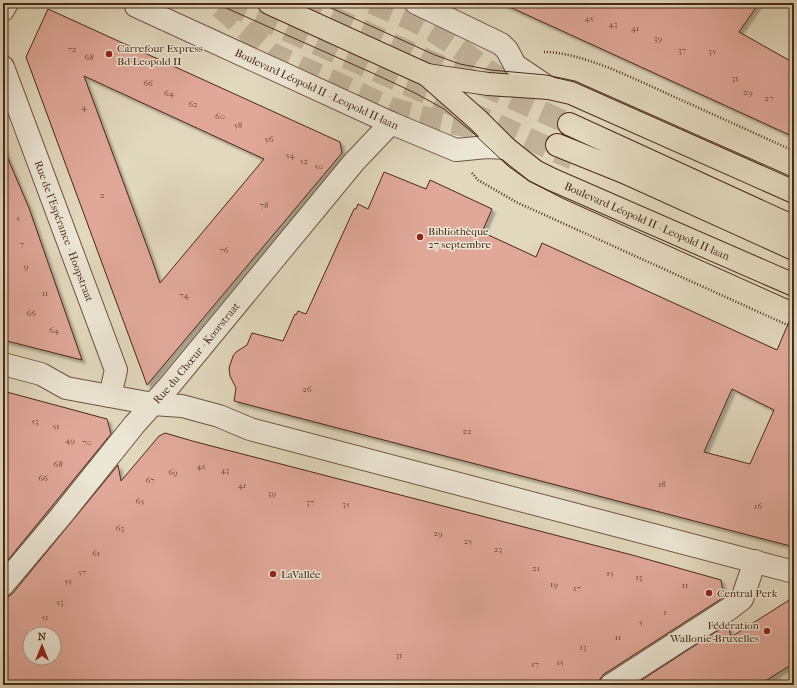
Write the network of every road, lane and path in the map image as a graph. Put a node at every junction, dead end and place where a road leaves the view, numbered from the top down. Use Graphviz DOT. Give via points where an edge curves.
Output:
graph roads {
  1 [pos="7,3"];
  2 [pos="136,3"];
  3 [pos="269,3"];
  4 [pos="416,3"];
  5 [pos="3,10"];
  6 [pos="543,52"];
  7 [pos="3,67"];
  8 [pos="427,75"];
  9 [pos="549,88"];
  10 [pos="391,123"];
  11 [pos="569,124"];
  12 [pos="557,145"];
  13 [pos="506,148"];
  14 [pos="456,150"];
  15 [pos="794,151"];
  16 [pos="794,192"];
  17 [pos="794,227"];
  18 [pos="794,249"];
  19 [pos="794,285"];
  20 [pos="794,328"];
  21 [pos="3,364"];
  22 [pos="110,396"];
  23 [pos="153,404"];
  24 [pos="755,560"];
  25 [pos="794,572"];
  26 [pos="3,585"];
  27 [pos="610,685"];
  1 -- 5 [label="street"];
  2 -- 10 [label="street, Boulevard Léopold II - Leopold II-laan" via="136,6"];
  3 -- 8 [label="main road, Boulevard Léopold II - Leopold II-laan"];
  4 -- 9 [label="street, Boulevard Léopold II - Leopold II-laan" via="501,44 515,65"];
  6 -- 15 [label="path" via="583,59 629,76"];
  7 -- 22 [label="street, Rue de l'Espérance - Hoopstraat" via="116,370"];
  8 -- 9 [label="main road, Boulevard Léopold II - Leopold II-laan" via="488,84"];
  8 -- 13 [label="main road, Boulevard Léopold II - Leopold II-laan"];
  9 -- 16 [label="main road, Boulevard Léopold II - Leopold II-laan" via="571,93"];
  10 -- 14 [label="street, Boulevard Léopold II - Leopold II-laan"];
  10 -- 23 [label="street, Rue du Chœur - Koorstraat" via="354,162"];
  11 -- 17 [label="main road"];
  12 -- 18 [label="main road" via="624,172"];
  13 -- 14 [label="street, Boulevard Léopold II - Leopold II-laan"];
  13 -- 19 [label="main road, Boulevard Léopold II - Leopold II-laan" via="535,171 551,179"];
  14 -- 20 [label="path" via="478,180 505,197"];
  21 -- 22 [label="street" via="41,374 66,388"];
  22 -- 23 [label="street"];
  23 -- 24 [label="street" via="182,406 219,416 258,431"];
  23 -- 26 [label="street, Rue du Chœur - Koorstraat"];
  24 -- 25 [label="street"];
  24 -- 27 [label="street" via="742,599"];
}
